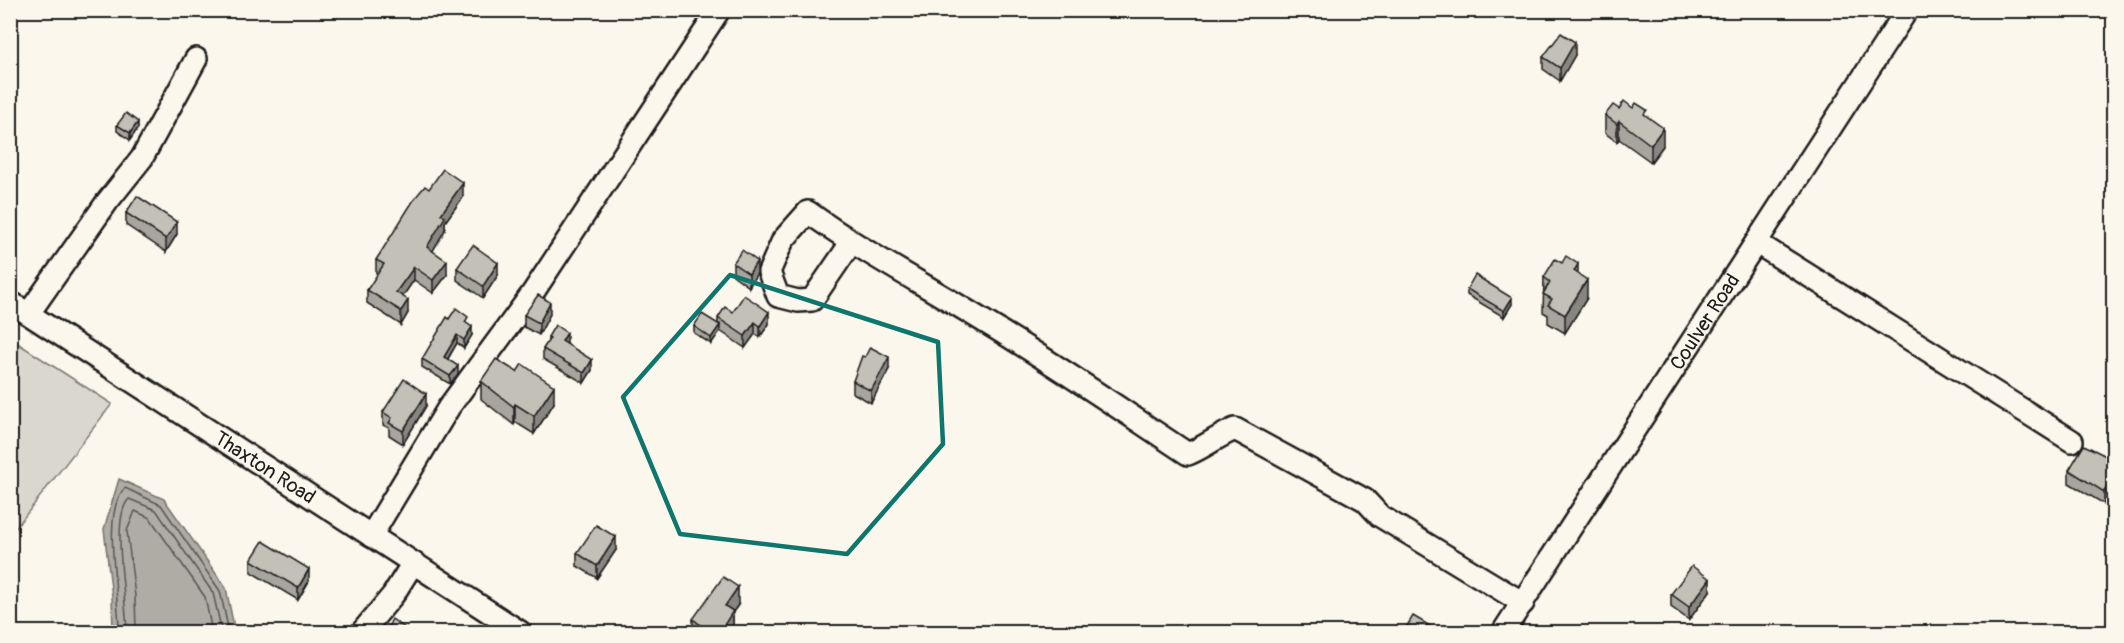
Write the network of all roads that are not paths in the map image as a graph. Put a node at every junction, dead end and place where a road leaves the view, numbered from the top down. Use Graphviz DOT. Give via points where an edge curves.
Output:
graph roads {
  1 [pos="719,10"];
  2 [pos="1907,10"];
  3 [pos="196,60"];
  4 [pos="851,243"];
  5 [pos="1757,243"];
  6 [pos="10,302"];
  7 [pos="29,314"];
  8 [pos="2072,441"];
  9 [pos="371,536"];
  10 [pos="413,563"];
  11 [pos="1522,603"];
  12 [pos="362,633"];
  13 [pos="520,633"];
  14 [pos="1503,633"];
  1 -- 9 [label="street" via="532,294 449,407"];
  2 -- 5 [label="street, Coulver Road"];
  3 -- 7 [label="street" via="142,158"];
  4 -- 11 [label="street" via="1030,349 1188,454 1236,429 1365,500 1380,516"];
  5 -- 8 [label="street"];
  5 -- 11 [label="street, Coulver Road"];
  6 -- 7 [label="street, Thaxton Road"];
  7 -- 9 [label="street, Thaxton Road"];
  9 -- 10 [label="street, Thaxton Road"];
  10 -- 12 [label="street"];
  10 -- 13 [label="street, Thaxton Road"];
  11 -- 14 [label="street, Coulver Road"];
}
